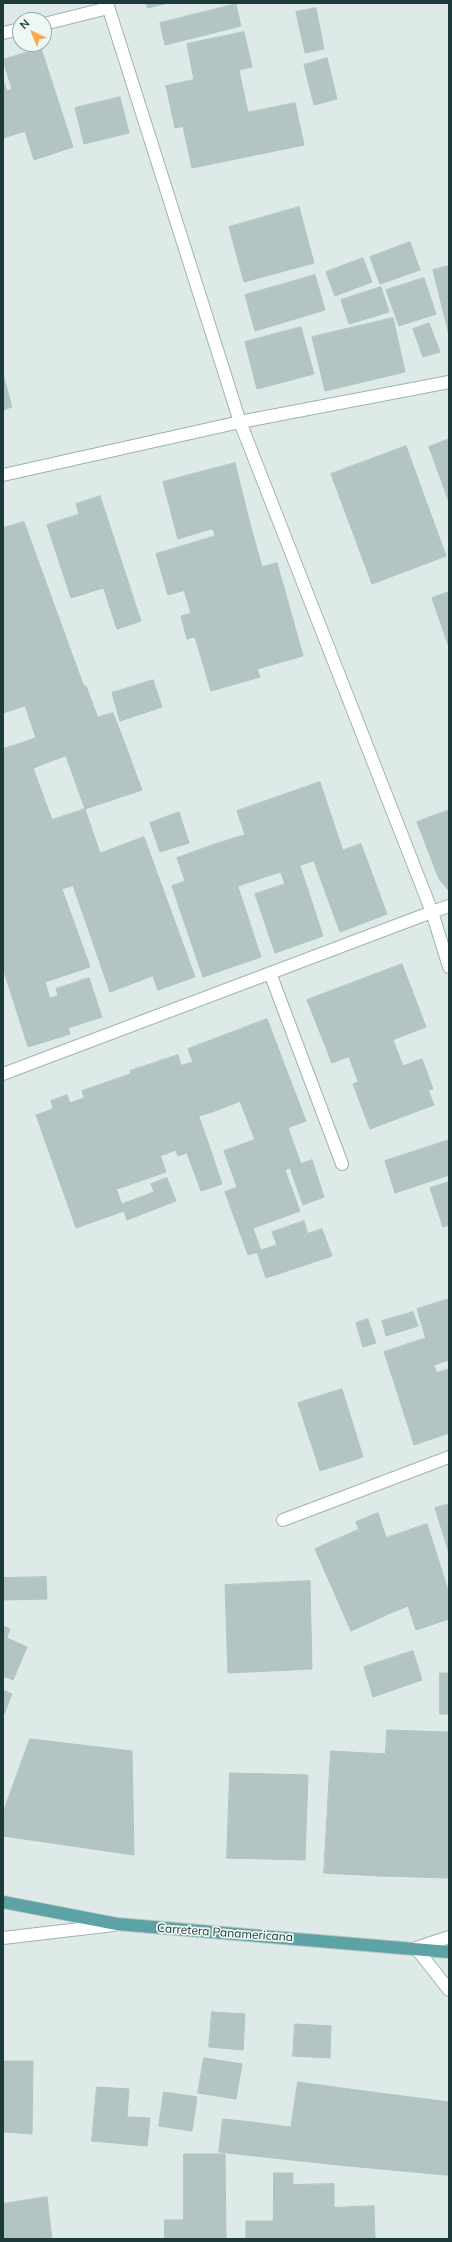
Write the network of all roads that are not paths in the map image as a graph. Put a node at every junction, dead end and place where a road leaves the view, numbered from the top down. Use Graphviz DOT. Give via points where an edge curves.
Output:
graph roads {
  1 [pos="107,6"];
  2 [pos="52,22"];
  3 [pos="449,382"];
  4 [pos="240,422"];
  5 [pos="3,475"];
  6 [pos="449,906"];
  7 [pos="432,912"];
  8 [pos="449,967"];
  9 [pos="270,973"];
  10 [pos="3,1074"];
  11 [pos="342,1164"];
  12 [pos="449,1458"];
  13 [pos="283,1520"];
  14 [pos="3,1902"];
  15 [pos="117,1924"];
  16 [pos="3,1938"];
  17 [pos="449,1938"];
  18 [pos="416,1948"];
  19 [pos="449,1952"];
  20 [pos="449,1990"];
  1 -- 2 [label="street"];
  1 -- 4 [label="street"];
  3 -- 4 [label="street"];
  4 -- 5 [label="street"];
  4 -- 7 [label="street"];
  6 -- 7 [label="street"];
  7 -- 8 [label="street"];
  7 -- 9 [label="street"];
  9 -- 10 [label="street"];
  9 -- 11 [label="street"];
  12 -- 13 [label="street"];
  14 -- 15 [label="main road, Carretera Panamericana"];
  15 -- 16 [label="street"];
  15 -- 18 [label="main road, Carretera Panamericana"];
  17 -- 18 [label="street"];
  18 -- 19 [label="main road, Carretera Panamericana"];
  18 -- 20 [label="street"];
}
